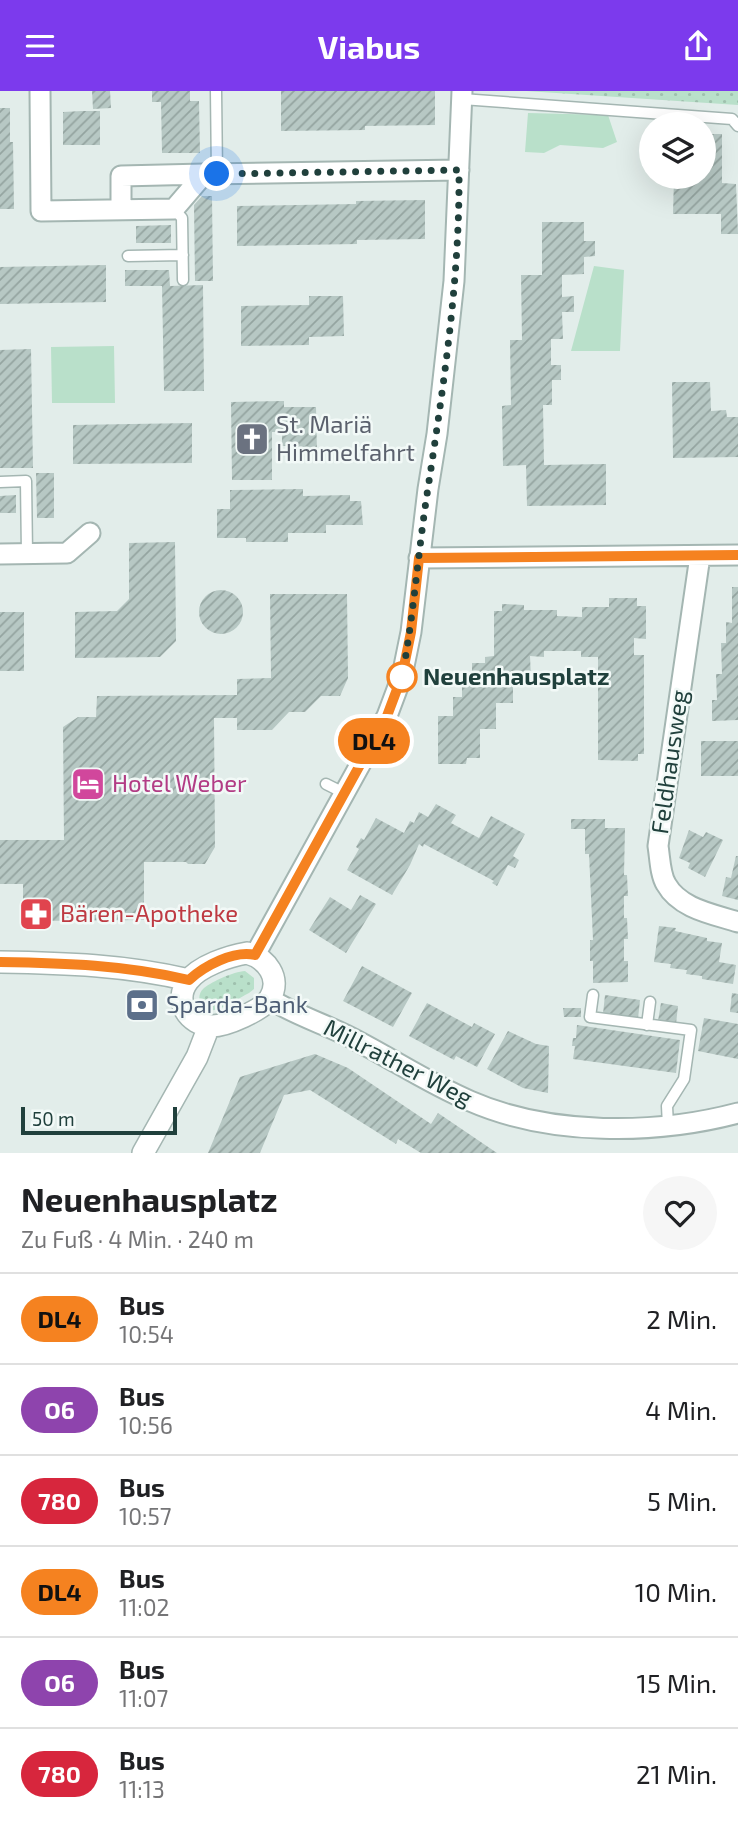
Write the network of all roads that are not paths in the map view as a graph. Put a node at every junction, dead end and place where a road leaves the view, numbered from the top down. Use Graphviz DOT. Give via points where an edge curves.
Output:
graph roads {
  1 [pos="40,91"];
  2 [pos="216,91"];
  3 [pos="462,95"];
  4 [pos="738,126"];
  5 [pos="459,170"];
  6 [pos="211,174"];
  7 [pos="121,209"];
  8 [pos="174,209"];
  9 [pos="128,255"];
  10 [pos="183,255"];
  11 [pos="183,280"];
  12 [pos="0,482"];
  13 [pos="90,533"];
  14 [pos="0,554"];
  15 [pos="27,554"];
  16 [pos="738,555"];
  17 [pos="700,556"];
  18 [pos="419,558"];
  19 [pos="326,784"];
  20 [pos="344,793"];
  21 [pos="738,922"];
  22 [pos="255,955"];
  23 [pos="0,962"];
  24 [pos="189,980"];
  25 [pos="593,995"];
  26 [pos="270,999"];
  27 [pos="650,1002"];
  28 [pos="647,1025"];
  29 [pos="209,1026"];
  30 [pos="738,1113"];
  31 [pos="668,1127"];
  32 [pos="143,1153"];
  1 -- 7 [label="street" via="41,211"];
  2 -- 6 [label="lane"];
  3 -- 4 [label="lane" via="732,119"];
  3 -- 5 [label="street"];
  5 -- 6 [label="street"];
  5 -- 18 [label="street" via="454,281"];
  6 -- 7 [label="street" via="121,176"];
  6 -- 8 [label="street"];
  7 -- 8 [label="street"];
  8 -- 10 [label="lane" via="182,218"];
  9 -- 10 [label="lane"];
  10 -- 11 [label="lane"];
  12 -- 15 [label="lane" via="26,481"];
  13 -- 15 [label="street" via="67,553"];
  14 -- 15 [label="street"];
  16 -- 17 [label="street"];
  17 -- 18 [label="street"];
  17 -- 21 [label="street, Feldhausweg" via="658,846 664,882 674,896"];
  18 -- 20 [label="street" via="402,676 387,716"];
  19 -- 20 [label="lane"];
  20 -- 22 [label="street"];
  22 -- 24 [label="street" via="237,955"];
  22 -- 26 [label="street" via="271,971"];
  23 -- 24 [label="street" via="103,965"];
  24 -- 29 [label="street" via="182,1005 195,1022"];
  25 -- 28 [label="lane" via="590,1017"];
  26 -- 29 [label="street" via="222,1025"];
  26 -- 31 [label="street, Millrather Weg" via="472,1102 562,1124"];
  27 -- 28 [label="lane"];
  28 -- 31 [label="lane" via="691,1030 684,1079 667,1106"];
  29 -- 32 [label="street" via="197,1057"];
  30 -- 31 [label="street, Millrather Weg"];
}
